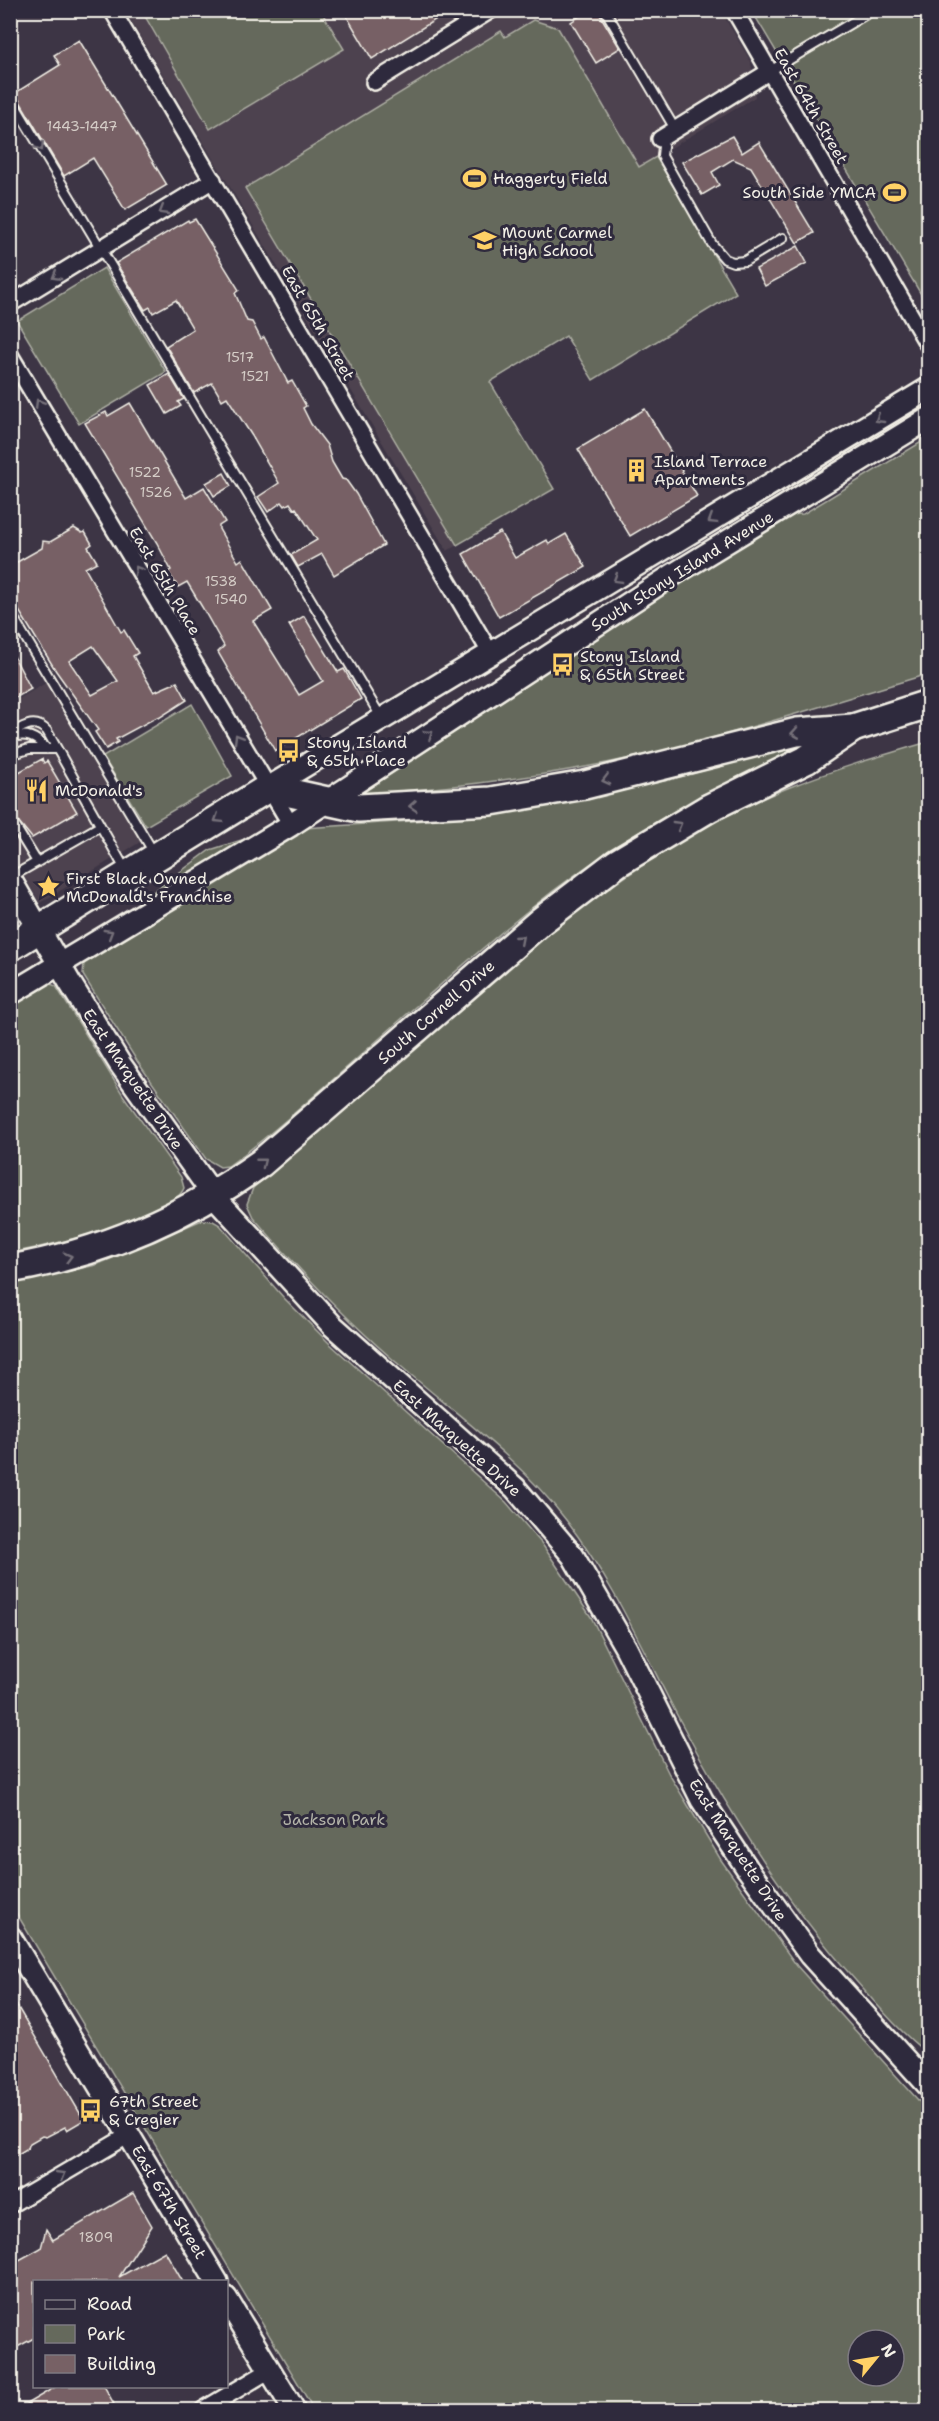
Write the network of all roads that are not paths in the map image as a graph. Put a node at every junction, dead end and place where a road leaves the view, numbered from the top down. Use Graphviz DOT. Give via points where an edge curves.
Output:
graph roads {
  1 [pos="112,10"];
  2 [pos="491,10"];
  3 [pos="605,10"];
  4 [pos="734,10"];
  5 [pos="873,10"];
  6 [pos="770,71"];
  7 [pos="374,82"];
  8 [pos="10,97"];
  9 [pos="666,134"];
  10 [pos="213,180"];
  11 [pos="783,238"];
  12 [pos="101,249"];
  13 [pos="10,304"];
  14 [pos="928,345"];
  15 [pos="10,355"];
  16 [pos="928,388"];
  17 [pos="928,419"];
  18 [pos="10,612"];
  19 [pos="491,654"];
  20 [pos="928,704"];
  21 [pos="382,719"];
  22 [pos="853,728"];
  23 [pos="10,736"];
  24 [pos="47,749"];
  25 [pos="56,749"];
  26 [pos="10,755"];
  27 [pos="268,788"];
  28 [pos="327,800"];
  29 [pos="10,818"];
  30 [pos="291,825"];
  31 [pos="100,826"];
  32 [pos="156,857"];
  33 [pos="37,862"];
  34 [pos="128,874"];
  35 [pos="10,878"];
  36 [pos="40,928"];
  37 [pos="10,947"];
  38 [pos="58,963"];
  39 [pos="10,994"];
  40 [pos="214,1196"];
  41 [pos="10,1269"];
  42 [pos="10,1937"];
  43 [pos="928,2085"];
  44 [pos="129,2135"];
  45 [pos="11,2204"];
  46 [pos="216,2280"];
  47 [pos="228,2301"];
  48 [pos="270,2370"];
  49 [pos="203,2410"];
  50 [pos="294,2410"];
  1 -- 10 [label="street, East 65th Street"];
  2 -- 7 [label="street"];
  3 -- 9 [label="lane"];
  4 -- 6 [label="street, East 64th Street"];
  5 -- 6 [label="lane"];
  6 -- 9 [label="street"];
  6 -- 14 [label="street, East 64th Street"];
  8 -- 12 [label="lane, one-way"];
  9 -- 11 [label="lane" via="662,156 712,244 725,259 745,261"];
  10 -- 12 [label="street, one-way"];
  10 -- 19 [label="street, East 65th Street"];
  12 -- 13 [label="street, one-way"];
  12 -- 21 [label="lane"];
  27 -- 15 [label="street, East 65th Place, one-way"];
  16 -- 19 [label="street, South Stony Island Avenue, one-way"];
  28 -- 17 [label="street, South Stony Island Avenue, one-way" via="671,576"];
  18 -- 32 [label="lane"];
  19 -- 21 [label="street, South Stony Island Avenue"];
  20 -- 22 [label="highway, South Cornell Drive"];
  21 -- 27 [label="street, South Stony Island Avenue"];
  22 -- 28 [label="highway, South Cornell Drive, one-way" via="797,732 585,785 491,801 359,808"];
  40 -- 22 [label="highway, South Cornell Drive, one-way" via="269,1156 541,921 616,863 709,808 806,760"];
  23 -- 24 [label="lane" via="37,738"];
  23 -- 25 [label="lane" via="26,725 41,725"];
  24 -- 25 [label="lane"];
  24 -- 26 [label="lane"];
  25 -- 31 [label="lane"];
  27 -- 28 [label="highway, South Cornell Drive"];
  27 -- 30 [label="street, East 65th Place"];
  27 -- 32 [label="highway, South Stony Island Avenue, one-way"];
  28 -- 30 [label="street, South Stony Island Avenue"];
  29 -- 33 [label="lane"];
  38 -- 30 [label="street, South Stony Island Avenue, one-way"];
  31 -- 33 [label="lane"];
  31 -- 34 [label="lane"];
  32 -- 34 [label="highway, South Stony Island Avenue"];
  33 -- 35 [label="lane"];
  34 -- 36 [label="highway, South Stony Island Avenue"];
  35 -- 36 [label="street, East Marquette Drive"];
  36 -- 37 [label="highway, South Stony Island Avenue"];
  36 -- 38 [label="street, East Marquette Drive"];
  38 -- 39 [label="street, South Stony Island Avenue"];
  38 -- 40 [label="street, East Marquette Drive" via="120,1064"];
  41 -- 40 [label="highway, South Cornell Drive, one-way" via="52,1262 115,1242"];
  40 -- 43 [label="street, East Marquette Drive" via="333,1326 485,1459 545,1521 592,1588 702,1800 747,1868 810,1955"];
  42 -- 44 [label="street, East 67th Street"];
  45 -- 44 [label="street, one-way"];
  44 -- 46 [label="street, East 67th Street"];
  47 -- 48 [label="street"];
  48 -- 49 [label="street"];
  48 -- 50 [label="street"];
}
